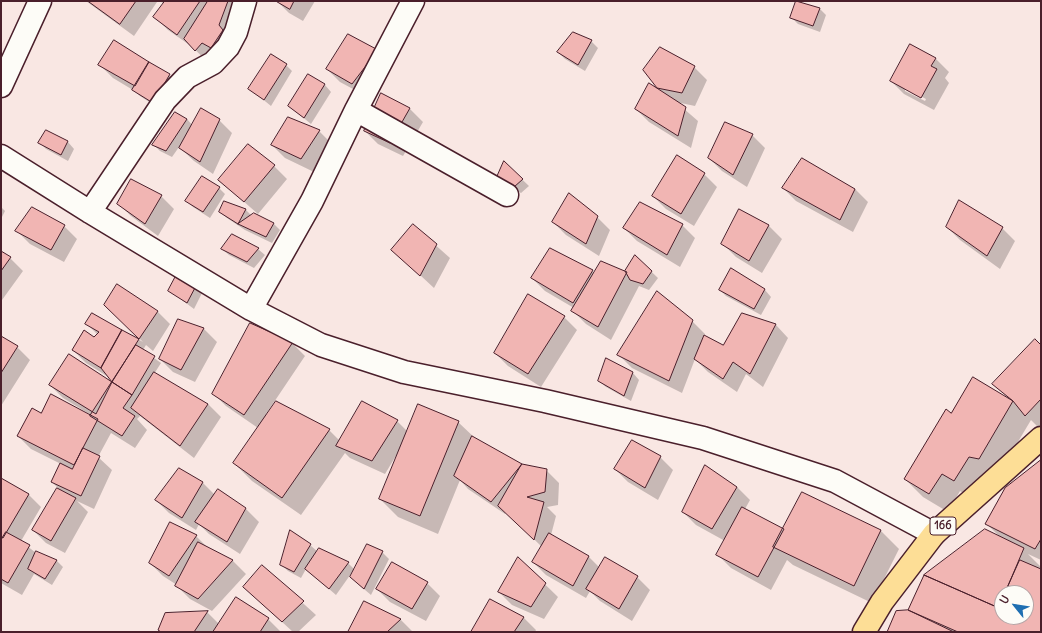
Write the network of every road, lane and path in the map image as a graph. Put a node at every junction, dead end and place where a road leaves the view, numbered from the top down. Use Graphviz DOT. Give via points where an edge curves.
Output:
graph roads {
  1 [pos="40,1"];
  2 [pos="245,1"];
  3 [pos="413,1"];
  4 [pos="1,86"];
  5 [pos="356,110"];
  6 [pos="1,156"];
  7 [pos="507,195"];
  8 [pos="90,212"];
  9 [pos="251,309"];
  10 [pos="1041,438"];
  11 [pos="934,534"];
  12 [pos="864,632"];
  1 -- 4 [label="street"];
  2 -- 8 [label="street" via="236,32 228,48 212,62 187,77 165,100"];
  3 -- 5 [label="street"];
  5 -- 7 [label="street"];
  5 -- 9 [label="street" via="312,201"];
  6 -- 8 [label="street"];
  8 -- 9 [label="street"];
  9 -- 11 [label="street" via="321,345 404,372 545,400 703,438 758,455 835,481"];
  10 -- 11 [label="main road, 166"];
  11 -- 12 [label="main road, 166" via="882,602"];
}
